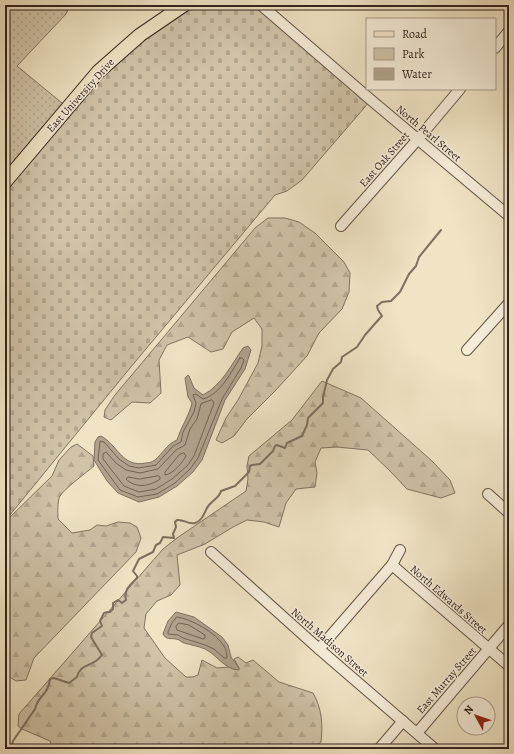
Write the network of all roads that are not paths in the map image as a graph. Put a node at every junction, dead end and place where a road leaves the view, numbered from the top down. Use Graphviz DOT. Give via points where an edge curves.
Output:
graph roads {
  1 [pos="261,5"];
  2 [pos="178,7"];
  3 [pos="509,31"];
  4 [pos="496,47"];
  5 [pos="459,90"];
  6 [pos="418,139"];
  7 [pos="5,182"];
  8 [pos="509,216"];
  9 [pos="341,226"];
  10 [pos="509,303"];
  11 [pos="467,350"];
  12 [pos="488,494"];
  13 [pos="509,513"];
  14 [pos="400,550"];
  15 [pos="211,552"];
  16 [pos="392,565"];
  17 [pos="509,625"];
  18 [pos="489,648"];
  19 [pos="319,649"];
  20 [pos="509,666"];
  21 [pos="403,721"];
  22 [pos="417,733"];
  23 [pos="379,749"];
  24 [pos="435,749"];
  1 -- 6 [label="street, North Pearl Street"];
  2 -- 7 [label="main road, East University Drive" via="140,35 98,72"];
  3 -- 4 [label="street"];
  5 -- 6 [label="street, East Oak Street"];
  6 -- 8 [label="street, North Pearl Street"];
  6 -- 9 [label="street, East Oak Street"];
  10 -- 11 [label="street"];
  12 -- 13 [label="street"];
  14 -- 16 [label="street"];
  15 -- 19 [label="street, North Madison Street"];
  16 -- 18 [label="street, North Edwards Street"];
  16 -- 19 [label="street"];
  17 -- 18 [label="street, East Murray Street"];
  18 -- 20 [label="street, North Edwards Street"];
  18 -- 22 [label="street, East Murray Street"];
  19 -- 21 [label="street, North Madison Street"];
  21 -- 22 [label="street, North Madison Street"];
  21 -- 23 [label="street"];
  22 -- 24 [label="street, North Madison Street"];
}
